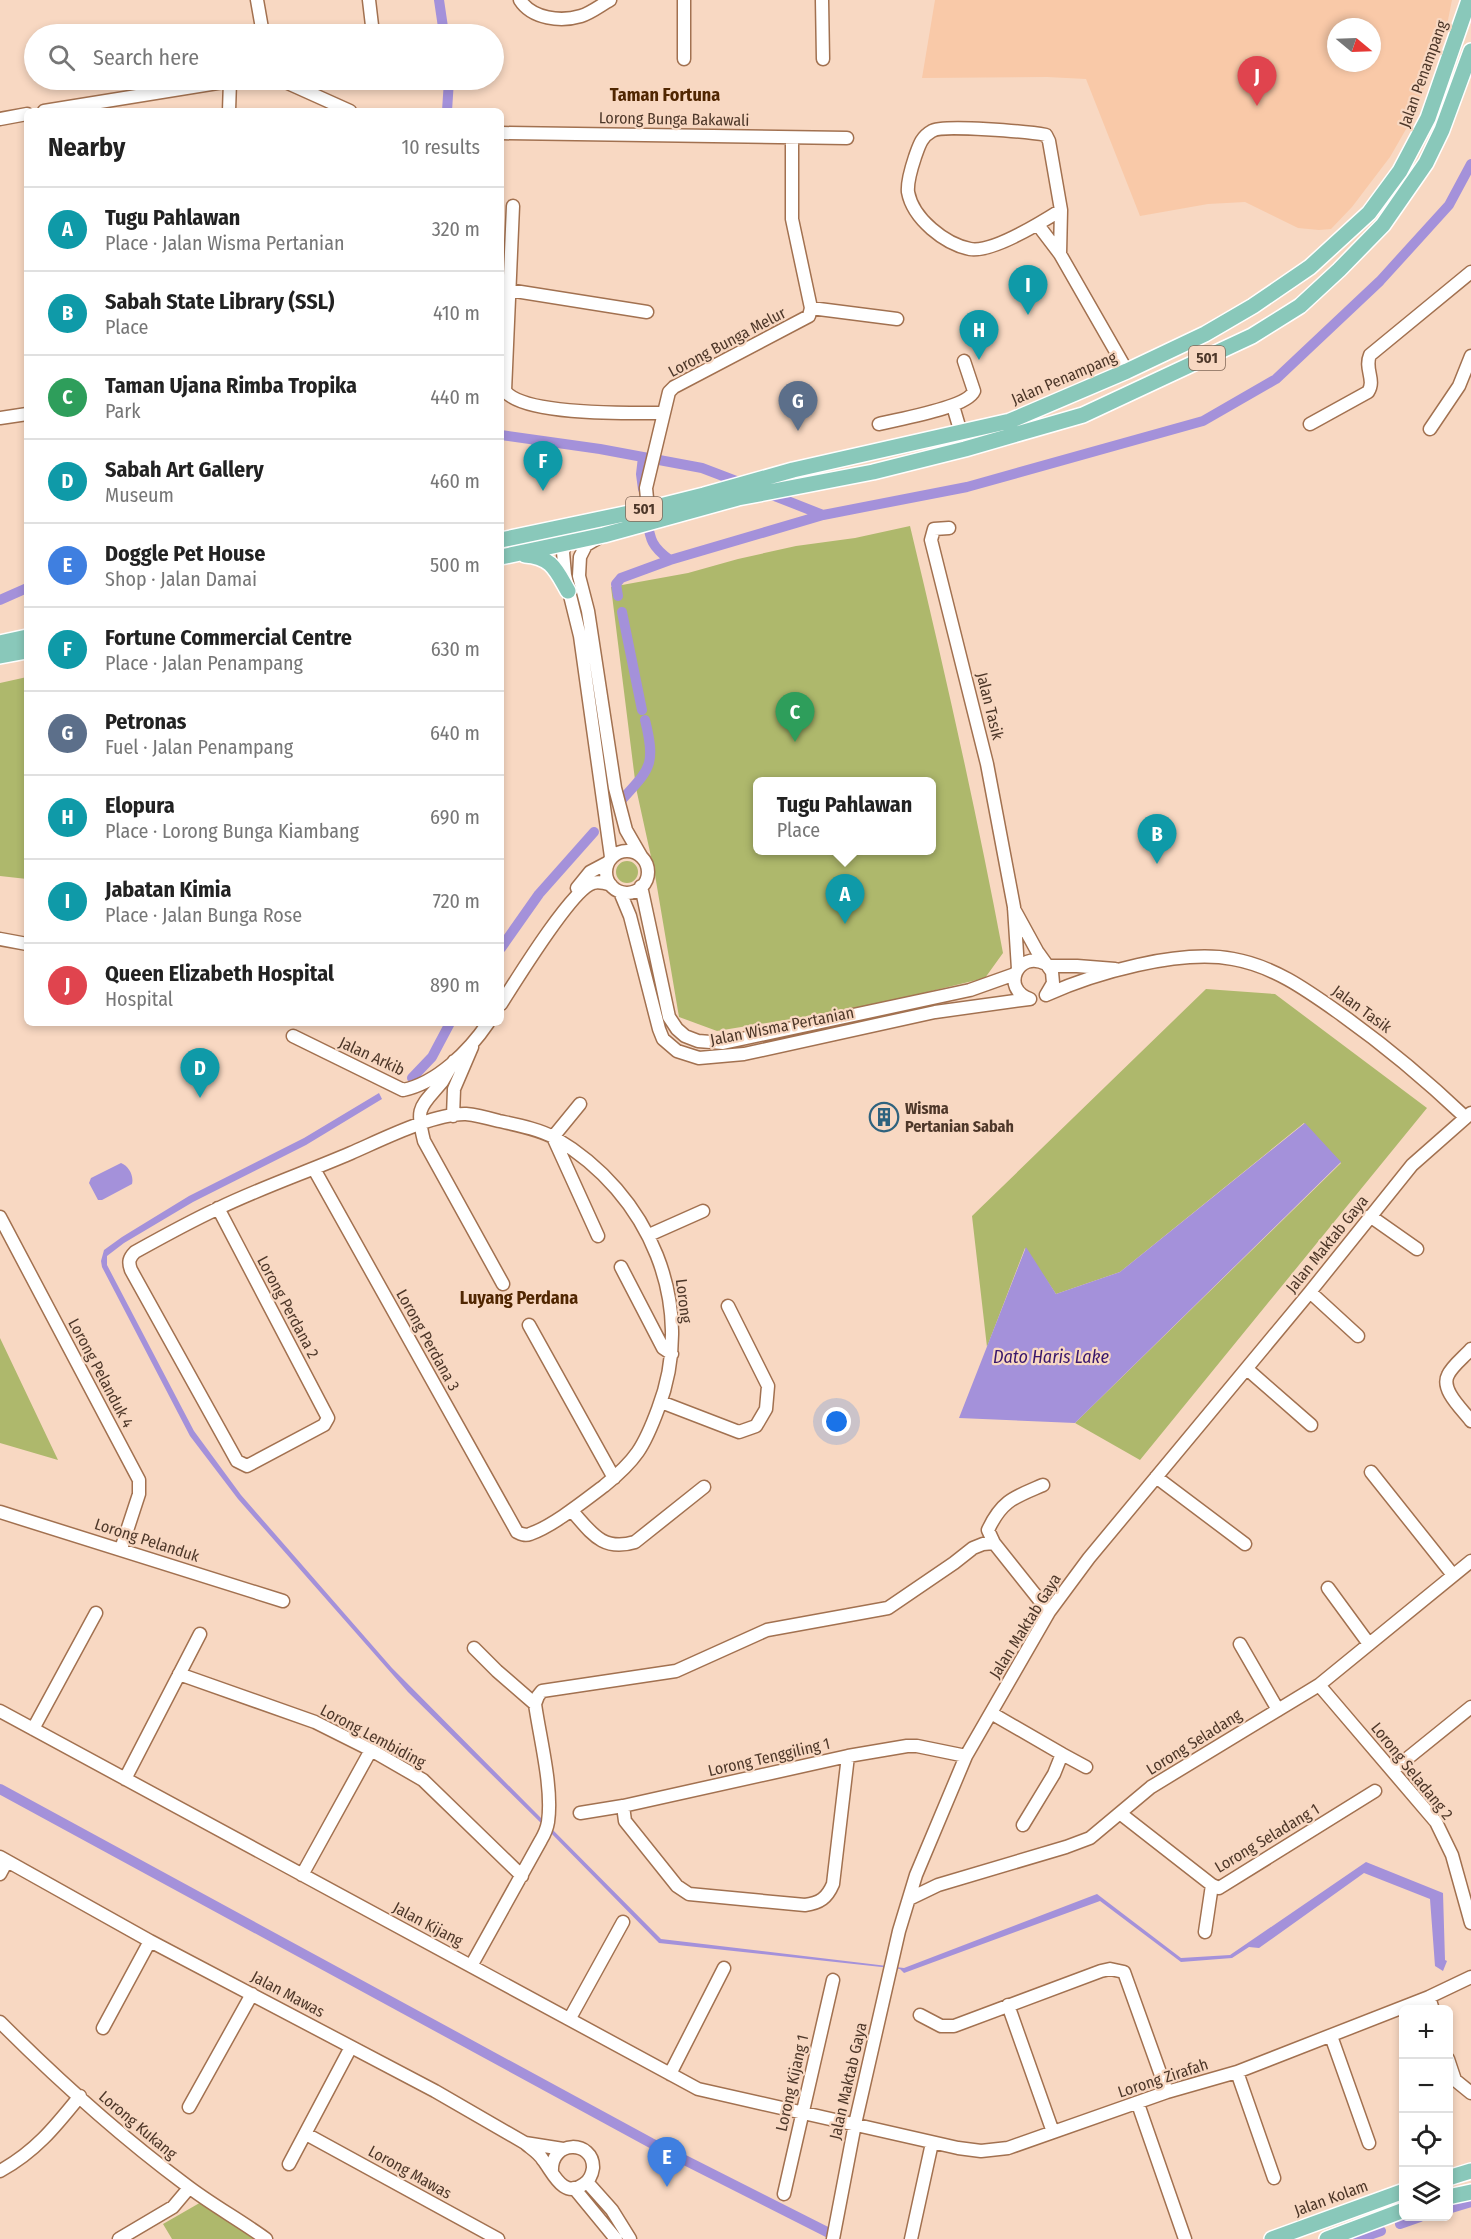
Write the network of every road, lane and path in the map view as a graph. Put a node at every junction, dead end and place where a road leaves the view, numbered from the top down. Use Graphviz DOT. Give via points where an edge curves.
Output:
graph roads {
  1 [pos="257,0"];
  2 [pos="369,0"];
  3 [pos="520,0"];
  4 [pos="610,0"];
  5 [pos="684,0"];
  6 [pos="822,0"];
  7 [pos="1469,0"];
  8 [pos="261,24"];
  9 [pos="372,24"];
  10 [pos="1471,53"];
  11 [pos="823,59"];
  12 [pos="684,60"];
  13 [pos="183,90"];
  14 [pos="232,90"];
  15 [pos="303,90"];
  16 [pos="310,90"];
  17 [pos="310,93"];
  18 [pos="0,105"];
  19 [pos="102,106"];
  20 [pos="79,108"];
  21 [pos="229,108"];
  22 [pos="343,108"];
  23 [pos="24,115"];
  24 [pos="1,119"];
  25 [pos="504,133"];
  26 [pos="792,138"];
  27 [pos="846,138"];
  28 [pos="513,206"];
  29 [pos="1061,210"];
  30 [pos="1370,213"];
  31 [pos="1038,225"];
  32 [pos="1383,225"];
  33 [pos="1060,254"];
  34 [pos="1471,272"];
  35 [pos="508,290"];
  36 [pos="811,308"];
  37 [pos="647,312"];
  38 [pos="897,318"];
  39 [pos="1471,356"];
  40 [pos="964,361"];
  41 [pos="1127,371"];
  42 [pos="1153,383"];
  43 [pos="953,406"];
  44 [pos="664,413"];
  45 [pos="24,414"];
  46 [pos="0,418"];
  47 [pos="879,424"];
  48 [pos="1310,424"];
  49 [pos="1430,429"];
  50 [pos="961,433"];
  51 [pos="653,514"];
  52 [pos="584,522"];
  53 [pos="949,528"];
  54 [pos="610,532"];
  55 [pos="504,539"];
  56 [pos="566,543"];
  57 [pos="505,556"];
  58 [pos="564,565"];
  59 [pos="579,576"];
  60 [pos="568,591"];
  61 [pos="24,638"];
  62 [pos="0,643"];
  63 [pos="22,652"];
  64 [pos="0,658"];
  65 [pos="641,856"];
  66 [pos="609,860"];
  67 [pos="642,886"];
  68 [pos="615,889"];
  69 [pos="572,900"];
  70 [pos="1014,908"];
  71 [pos="0,939"];
  72 [pos="24,943"];
  73 [pos="1047,965"];
  74 [pos="1116,969"];
  75 [pos="1016,971"];
  76 [pos="1046,995"];
  77 [pos="1029,999"];
  78 [pos="504,1000"];
  79 [pos="486,1026"];
  80 [pos="293,1036"];
  81 [pos="473,1043"];
  82 [pos="454,1061"];
  83 [pos="580,1104"];
  84 [pos="458,1115"];
  85 [pos="1468,1115"];
  86 [pos="420,1124"];
  87 [pos="553,1137"];
  88 [pos="314,1169"];
  89 [pos="218,1208"];
  90 [pos="704,1211"];
  91 [pos="1370,1216"];
  92 [pos="0,1217"];
  93 [pos="649,1235"];
  94 [pos="598,1236"];
  95 [pos="1417,1249"];
  96 [pos="621,1267"];
  97 [pos="503,1284"];
  98 [pos="1310,1292"];
  99 [pos="728,1306"];
  100 [pos="529,1325"];
  101 [pos="1358,1336"];
  102 [pos="1471,1349"];
  103 [pos="672,1354"];
  104 [pos="1246,1369"];
  105 [pos="661,1402"];
  106 [pos="1471,1421"];
  107 [pos="1311,1425"];
  108 [pos="1371,1472"];
  109 [pos="1156,1477"];
  110 [pos="614,1478"];
  111 [pos="1043,1485"];
  112 [pos="704,1487"];
  113 [pos="572,1511"];
  114 [pos="0,1512"];
  115 [pos="514,1527"];
  116 [pos="994,1543"];
  117 [pos="1245,1544"];
  118 [pos="121,1549"];
  119 [pos="1471,1562"];
  120 [pos="1453,1575"];
  121 [pos="1328,1588"];
  122 [pos="283,1601"];
  123 [pos="1049,1612"];
  124 [pos="96,1613"];
  125 [pos="200,1634"];
  126 [pos="1240,1644"];
  127 [pos="1369,1644"];
  128 [pos="474,1648"];
  129 [pos="179,1674"];
  130 [pos="1319,1685"];
  131 [pos="535,1704"];
  132 [pos="1471,1707"];
  133 [pos="1278,1710"];
  134 [pos="0,1711"];
  135 [pos="991,1713"];
  136 [pos="33,1729"];
  137 [pos="371,1750"];
  138 [pos="1062,1754"];
  139 [pos="848,1756"];
  140 [pos="966,1756"];
  141 [pos="1086,1767"];
  142 [pos="1393,1770"];
  143 [pos="125,1779"];
  144 [pos="1375,1791"];
  145 [pos="623,1806"];
  146 [pos="580,1813"];
  147 [pos="1121,1814"];
  148 [pos="1023,1825"];
  149 [pos="3,1859"];
  150 [pos="0,1874"];
  151 [pos="302,1875"];
  152 [pos="916,1875"];
  153 [pos="522,1876"];
  154 [pos="939,1885"];
  155 [pos="1212,1885"];
  156 [pos="909,1899"];
  157 [pos="623,1922"];
  158 [pos="1471,1923"];
  159 [pos="1205,1932"];
  160 [pos="150,1941"];
  161 [pos="471,1966"];
  162 [pos="724,1968"];
  163 [pos="1471,1977"];
  164 [pos="833,1980"];
  165 [pos="252,1994"];
  166 [pos="1431,2003"];
  167 [pos="1008,2005"];
  168 [pos="920,2015"];
  169 [pos="570,2018"];
  170 [pos="0,2022"];
  171 [pos="103,2028"];
  172 [pos="1331,2036"];
  173 [pos="351,2047"];
  174 [pos="1238,2072"];
  175 [pos="1453,2073"];
  176 [pos="670,2074"];
  177 [pos="1167,2092"];
  178 [pos="1471,2093"];
  179 [pos="80,2096"];
  180 [pos="1138,2104"];
  181 [pos="189,2107"];
  182 [pos="801,2113"];
  183 [pos="855,2124"];
  184 [pos="1053,2132"];
  185 [pos="306,2134"];
  186 [pos="525,2143"];
  187 [pos="932,2143"];
  188 [pos="1369,2143"];
  189 [pos="563,2149"];
  190 [pos="289,2164"];
  191 [pos="0,2171"];
  192 [pos="552,2172"];
  193 [pos="1274,2178"];
  194 [pos="587,2182"];
  195 [pos="189,2188"];
  196 [pos="574,2188"];
  197 [pos="1471,2192"];
  198 [pos="1399,2193"];
  199 [pos="784,2194"];
  200 [pos="1453,2196"];
  201 [pos="1399,2212"];
  202 [pos="119,2239"];
  203 [pos="266,2239"];
  204 [pos="498,2239"];
  205 [pos="616,2239"];
  206 [pos="630,2239"];
  207 [pos="833,2239"];
  208 [pos="911,2239"];
  209 [pos="1185,2239"];
  210 [pos="1272,2239"];
  211 [pos="1327,2239"];
  1 -- 8 [label="street"];
  2 -- 9 [label="street"];
  3 -- 4 [label="street" via="538,15 565,17 579,16"];
  5 -- 12 [label="street"];
  6 -- 11 [label="street"];
  7 -- 30 [label="main road, Jalan Penampang / 501" via="1428,118 1400,171"];
  10 -- 32 [label="main road, Jalan Penampang / 501" via="1426,162"];
  13 -- 19 [label="street"];
  14 -- 21 [label="street"];
  15 -- 17 [label="street"];
  16 -- 17 [label="street"];
  17 -- 22 [label="street"];
  18 -- 24 [label="street"];
  19 -- 20 [label="street"];
  23 -- 24 [label="street"];
  25 -- 26 [label="street, Lorong Bunga Bakawali"];
  26 -- 27 [label="street, Lorong Bunga Bakawali"];
  26 -- 36 [label="street" via="792,219"];
  28 -- 35 [label="street"];
  29 -- 31 [label="street"];
  29 -- 31 [label="street" via="1046,135 934,129 922,139 908,192 916,213 939,235 971,249 1019,236"];
  29 -- 33 [label="street"];
  30 -- 32 [label="main road" via="1380,216"];
  30 -- 41 [label="main road, Jalan Penampang / 501" via="1310,267 1253,306"];
  31 -- 33 [label="street"];
  32 -- 42 [label="main road, Jalan Penampang / 501" via="1300,306 1252,336"];
  33 -- 41 [label="street"];
  34 -- 48 [label="street" via="1370,355 1367,365 1372,384 1368,392"];
  35 -- 37 [label="street"];
  35 -- 44 [label="street" via="505,390 510,397 601,414"];
  36 -- 38 [label="street"];
  36 -- 44 [label="street, Lorong Bunga Melur" via="802,322 674,387"];
  39 -- 49 [label="street" via="1459,386"];
  40 -- 43 [label="street" via="973,394"];
  41 -- 42 [label="main road"];
  41 -- 50 [label="main road, Jalan Penampang / 501" via="1010,421"];
  42 -- 51 [label="main road, Jalan Penampang / 501" via="1083,415 884,469"];
  43 -- 47 [label="street"];
  43 -- 50 [label="street"];
  44 -- 51 [label="street, Lorong Bunga Melur" via="646,488"];
  45 -- 46 [label="street"];
  50 -- 51 [label="main road, Jalan Penampang / 501" via="766,477"];
  51 -- 52 [label="main road, Jalan Penampang / 501"];
  51 -- 54 [label="main road, Jalan Penampang / 501"];
  52 -- 55 [label="main road, Jalan Penampang / 501"];
  52 -- 56 [label="main road"];
  53 -- 70 [label="street, Jalan Tasik" via="934,529 931,540 984,754"];
  54 -- 56 [label="main road, Jalan Penampang / 501"];
  54 -- 59 [label="street" via="586,545 580,557"];
  56 -- 57 [label="main road, Jalan Penampang / 501"];
  56 -- 58 [label="street"];
  57 -- 60 [label="main road" via="545,559"];
  58 -- 59 [label="street" via="567,557 575,556"];
  58 -- 60 [label="street"];
  59 -- 65 [label="street" via="588,611 615,788 622,818"];
  60 -- 66 [label="street" via="580,636"];
  61 -- 62 [label="main road"];
  63 -- 64 [label="main road"];
  65 -- 66 [label="street" via="629,850"];
  65 -- 67 [label="street" via="647,868"];
  66 -- 68 [label="street" via="606,875"];
  66 -- 69 [label="street" via="590,872"];
  67 -- 68 [label="street" via="632,892"];
  67 -- 75 [label="street, Jalan Wisma Pertanian" via="669,1017 677,1029 698,1041 723,1043 970,990"];
  68 -- 69 [label="street" via="604,882 593,882"];
  68 -- 77 [label="street, Jalan Wisma Pertanian" via="630,916 658,1029 669,1046 699,1059 744,1054 935,1012"];
  69 -- 78 [label="street"];
  70 -- 73 [label="street, Jalan Tasik"];
  70 -- 75 [label="street, Jalan Tasik"];
  71 -- 72 [label="street"];
  73 -- 74 [label="street, Jalan Tasik"];
  73 -- 75 [label="street" via="1031,960"];
  73 -- 76 [label="street" via="1053,983"];
  74 -- 76 [label="street, Jalan Tasik"];
  74 -- 85 [label="street, Jalan Tasik" via="1211,957 1262,966 1307,990 1371,1035"];
  75 -- 77 [label="street" via="1018,991"];
  76 -- 77 [label="street"];
  79 -- 81 [label="street, Jalan Arkib"];
  80 -- 82 [label="street, Jalan Arkib" via="403,1089 431,1078"];
  81 -- 82 [label="street, Jalan Arkib"];
  81 -- 84 [label="street" via="454,1089"];
  82 -- 86 [label="street" via="421,1107"];
  83 -- 87 [label="street"];
  84 -- 86 [label="street"];
  84 -- 87 [label="street, Lorong" via="517,1125"];
  85 -- 91 [label="street, Jalan Maktab Gaya" via="1412,1165"];
  86 -- 88 [label="street"];
  86 -- 97 [label="street" via="424,1142"];
  87 -- 93 [label="street, Lorong" via="606,1178 627,1200"];
  87 -- 94 [label="street"];
  88 -- 89 [label="street"];
  88 -- 115 [label="street, Lorong Perdana 3"];
  89 -- 89 [label="street, Lorong Perdana 2" via="135,1252 128,1263 237,1461 247,1466 328,1418"];
  90 -- 93 [label="street"];
  91 -- 95 [label="street"];
  91 -- 98 [label="street, Jalan Maktab Gaya"];
  92 -- 118 [label="street, Lorong Pelanduk 4" via="139,1480 139,1494"];
  93 -- 103 [label="street, Lorong" via="667,1286"];
  96 -- 103 [label="street" via="663,1348"];
  98 -- 101 [label="street"];
  98 -- 104 [label="street, Jalan Maktab Gaya"];
  99 -- 105 [label="street" via="768,1386 766,1409 756,1426 739,1432"];
  100 -- 110 [label="street"];
  102 -- 106 [label="street" via="1448,1374 1445,1383"];
  103 -- 105 [label="street, Lorong"];
  104 -- 107 [label="street"];
  104 -- 109 [label="street, Jalan Maktab Gaya"];
  105 -- 110 [label="street, Lorong" via="647,1438 628,1466"];
  108 -- 120 [label="street"];
  109 -- 117 [label="street"];
  109 -- 123 [label="street, Jalan Maktab Gaya"];
  110 -- 113 [label="street, Lorong"];
  111 -- 116 [label="street" via="1016,1496 999,1509 988,1530"];
  112 -- 113 [label="street" via="635,1542 625,1545 598,1540"];
  113 -- 115 [label="street, Lorong" via="530,1534 523,1535"];
  114 -- 118 [label="street, Lorong Pelanduk"];
  116 -- 123 [label="street"];
  116 -- 131 [label="street" via="973,1548 888,1608 767,1630 676,1671 543,1691"];
  118 -- 122 [label="street, Lorong Pelanduk"];
  119 -- 120 [label="street, Lorong Seladang"];
  120 -- 127 [label="street, Lorong Seladang"];
  121 -- 127 [label="street"];
  123 -- 135 [label="street, Jalan Maktab Gaya"];
  124 -- 136 [label="street"];
  125 -- 129 [label="street"];
  126 -- 133 [label="street"];
  127 -- 130 [label="street, Lorong Seladang"];
  128 -- 131 [label="street"];
  129 -- 137 [label="street, Lorong Lembiding" via="315,1722"];
  129 -- 143 [label="street"];
  130 -- 133 [label="street, Lorong Seladang"];
  130 -- 142 [label="street, Lorong Seladang 2"];
  131 -- 153 [label="street" via="548,1792 548,1824"];
  132 -- 142 [label="street"];
  133 -- 147 [label="street, Lorong Seladang" via="1151,1787"];
  134 -- 136 [label="street, Jalan Kijang"];
  135 -- 138 [label="street"];
  135 -- 140 [label="street, Jalan Maktab Gaya"];
  136 -- 143 [label="street, Jalan Kijang"];
  137 -- 151 [label="street"];
  137 -- 153 [label="street, Lorong Lembiding" via="423,1780"];
  138 -- 141 [label="street"];
  138 -- 148 [label="street"];
  139 -- 140 [label="street, Lorong Tenggiling 1" via="907,1746"];
  139 -- 145 [label="street, Lorong Tenggiling 1"];
  139 -- 145 [label="street" via="833,1884 823,1900 815,1904 689,1894 677,1886 625,1821"];
  140 -- 152 [label="street, Jalan Maktab Gaya"];
  142 -- 158 [label="street, Lorong Seladang 2" via="1444,1837"];
  143 -- 151 [label="street, Jalan Kijang"];
  144 -- 155 [label="street, Lorong Seladang 1" via="1219,1887"];
  145 -- 146 [label="street, Lorong Tenggiling 1"];
  147 -- 154 [label="street, Lorong Seladang" via="1090,1838"];
  147 -- 155 [label="street, Lorong Seladang 1"];
  149 -- 150 [label="street"];
  149 -- 160 [label="street, Jalan Mawas"];
  151 -- 161 [label="street, Jalan Kijang"];
  152 -- 154 [label="street"];
  152 -- 156 [label="street, Jalan Maktab Gaya"];
  153 -- 161 [label="street"];
  154 -- 156 [label="street, Lorong Seladang"];
  155 -- 159 [label="street"];
  156 -- 183 [label="street, Jalan Maktab Gaya"];
  157 -- 169 [label="street"];
  160 -- 165 [label="street, Jalan Mawas"];
  160 -- 171 [label="street"];
  161 -- 169 [label="street, Jalan Kijang"];
  162 -- 176 [label="street"];
  163 -- 166 [label="street, Lorong Zirafah"];
  164 -- 182 [label="street, Lorong Kijang 1"];
  165 -- 173 [label="street, Jalan Mawas"];
  165 -- 181 [label="street"];
  166 -- 172 [label="street, Lorong Zirafah"];
  167 -- 168 [label="street" via="954,2026 940,2026"];
  167 -- 177 [label="street" via="1101,1971 1124,1972"];
  167 -- 184 [label="street"];
  169 -- 176 [label="street, Jalan Kijang"];
  170 -- 179 [label="street, Lorong Kukang"];
  172 -- 174 [label="street, Lorong Zirafah"];
  172 -- 188 [label="street"];
  173 -- 185 [label="street"];
  173 -- 186 [label="street, Jalan Mawas"];
  174 -- 177 [label="street, Lorong Zirafah"];
  174 -- 193 [label="street"];
  175 -- 178 [label="street" via="1455,2080"];
  176 -- 182 [label="street, Jalan Kijang" via="698,2089"];
  177 -- 180 [label="street, Lorong Zirafah"];
  179 -- 191 [label="street" via="38,2144"];
  179 -- 195 [label="street, Lorong Kukang"];
  180 -- 184 [label="street, Lorong Zirafah"];
  180 -- 209 [label="street"];
  182 -- 183 [label="street, Jalan Kijang"];
  182 -- 199 [label="street, Lorong Kijang 1"];
  183 -- 187 [label="street, Lorong Zirafah"];
  183 -- 207 [label="street, Jalan Maktab Gaya"];
  184 -- 187 [label="street, Lorong Zirafah" via="1008,2148 981,2151"];
  185 -- 190 [label="street"];
  185 -- 204 [label="street, Lorong Mawas"];
  186 -- 189 [label="street, Jalan Mawas"];
  186 -- 192 [label="street"];
  187 -- 208 [label="street"];
  189 -- 192 [label="street" via="553,2161"];
  189 -- 194 [label="street" via="576,2147 588,2154 593,2165"];
  192 -- 196 [label="street" via="562,2186"];
  194 -- 196 [label="street"];
  194 -- 206 [label="street" via="612,2210"];
  195 -- 202 [label="street" via="173,2207"];
  195 -- 203 [label="street, Lorong Kukang"];
  196 -- 205 [label="street"];
  197 -- 200 [label="main road"];
  198 -- 210 [label="main road, Jalan Kolam"];
  201 -- 211 [label="main road"];
}
